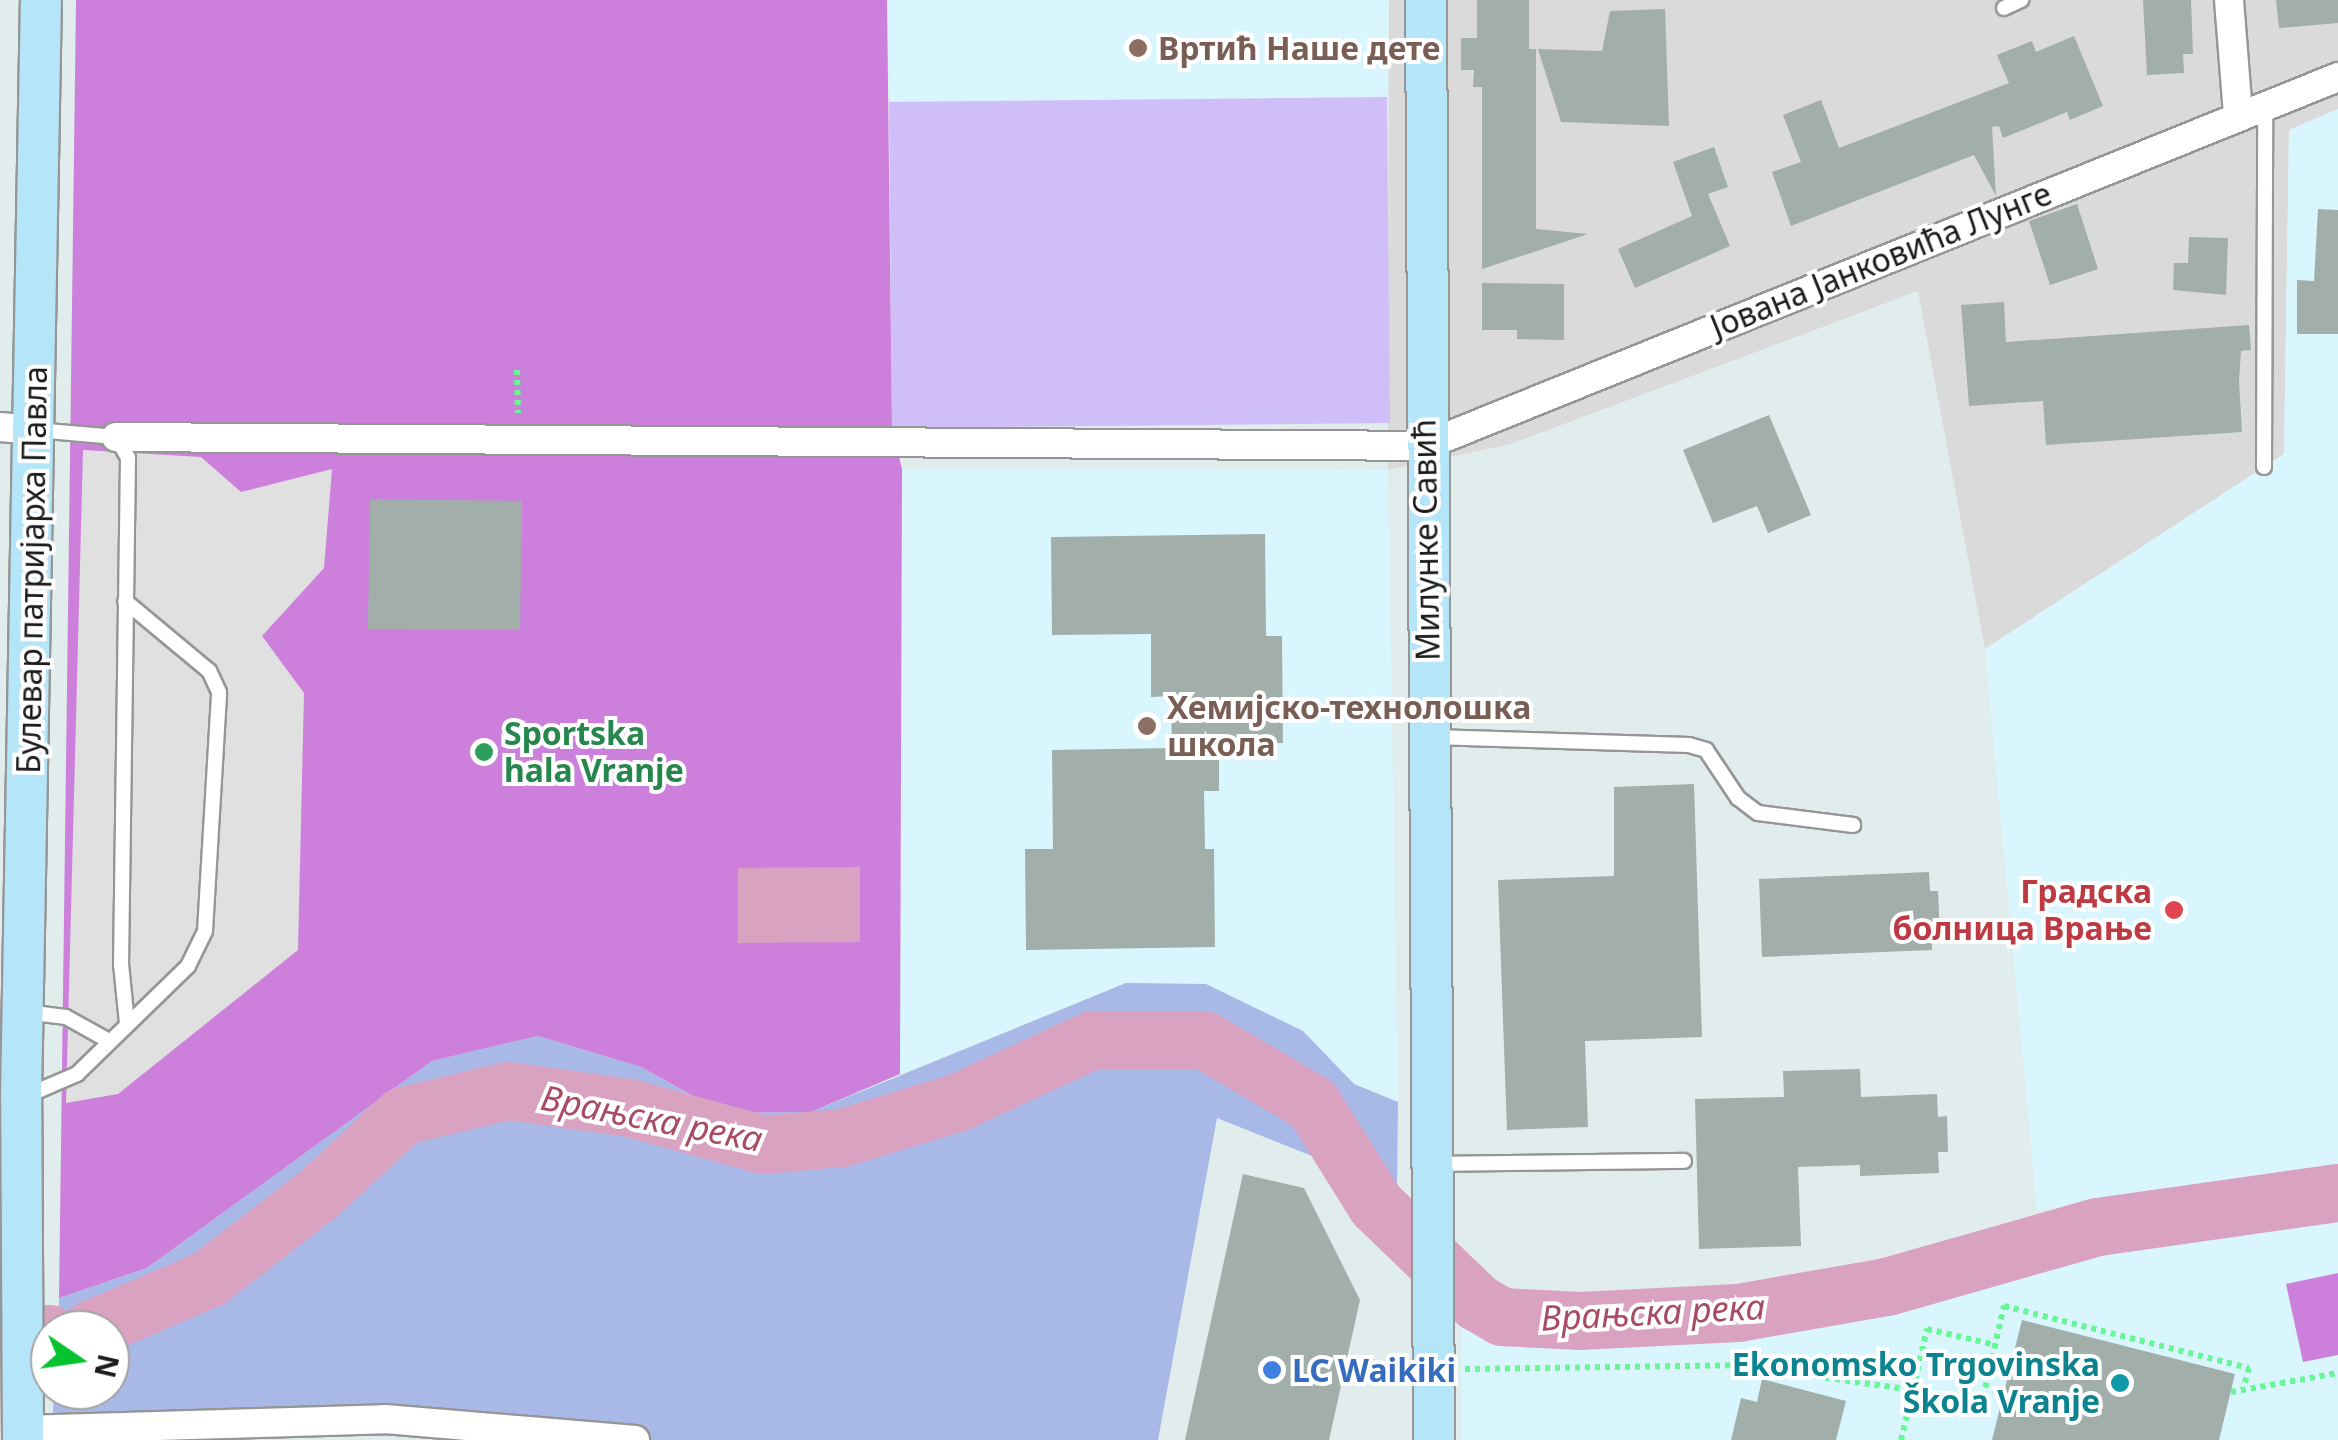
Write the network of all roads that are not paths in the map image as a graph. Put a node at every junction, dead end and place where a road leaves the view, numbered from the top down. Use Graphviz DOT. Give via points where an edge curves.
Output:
graph roads {
  1 [pos="41,0"];
  2 [pos="1426,0"];
  3 [pos="2021,0"];
  4 [pos="2230,0"];
  5 [pos="2004,8"];
  6 [pos="2338,77"];
  7 [pos="2252,109"];
  8 [pos="18,428"];
  9 [pos="116,436"];
  10 [pos="1424,446"];
  11 [pos="2264,467"];
  12 [pos="125,601"];
  13 [pos="1428,737"];
  14 [pos="1853,826"];
  15 [pos="23,1012"];
  16 [pos="126,1023"];
  17 [pos="109,1041"];
  18 [pos="21,1098"];
  19 [pos="1684,1162"];
  20 [pos="1432,1164"];
  21 [pos="24,1426"];
  22 [pos="219,1430"];
  23 [pos="635,1440"];
  24 [pos="1434,1440"];
  1 -- 8 [label="street, Булевар патријарха Павла"];
  2 -- 10 [label="street, Милунке Савић"];
  3 -- 5 [label="lane"];
  4 -- 7 [label="street"];
  6 -- 7 [label="street, Јована Јанковића Лунге"];
  7 -- 10 [label="street, Јована Јанковића Лунге"];
  7 -- 11 [label="lane"];
  8 -- 9 [label="lane"];
  8 -- 15 [label="street, Булевар патријарха Павла"];
  9 -- 10 [label="street"];
  9 -- 12 [label="lane" via="128,458"];
  10 -- 13 [label="street, Милунке Савић"];
  12 -- 16 [label="lane"];
  12 -- 16 [label="lane" via="209,671 219,692 205,932 188,966"];
  13 -- 14 [label="lane" via="1689,745 1716,760 1738,798 1758,812"];
  13 -- 20 [label="street, Милунке Савић"];
  15 -- 17 [label="lane" via="66,1017"];
  15 -- 18 [label="street, Булевар патријарха Павла"];
  16 -- 17 [label="lane"];
  17 -- 18 [label="lane" via="77,1074"];
  18 -- 21 [label="street, Булевар патријарха Павла"];
  19 -- 20 [label="lane"];
  20 -- 24 [label="street, Милунке Савић"];
  21 -- 22 [label="street"];
  22 -- 23 [label="street" via="385,1418"];
}
